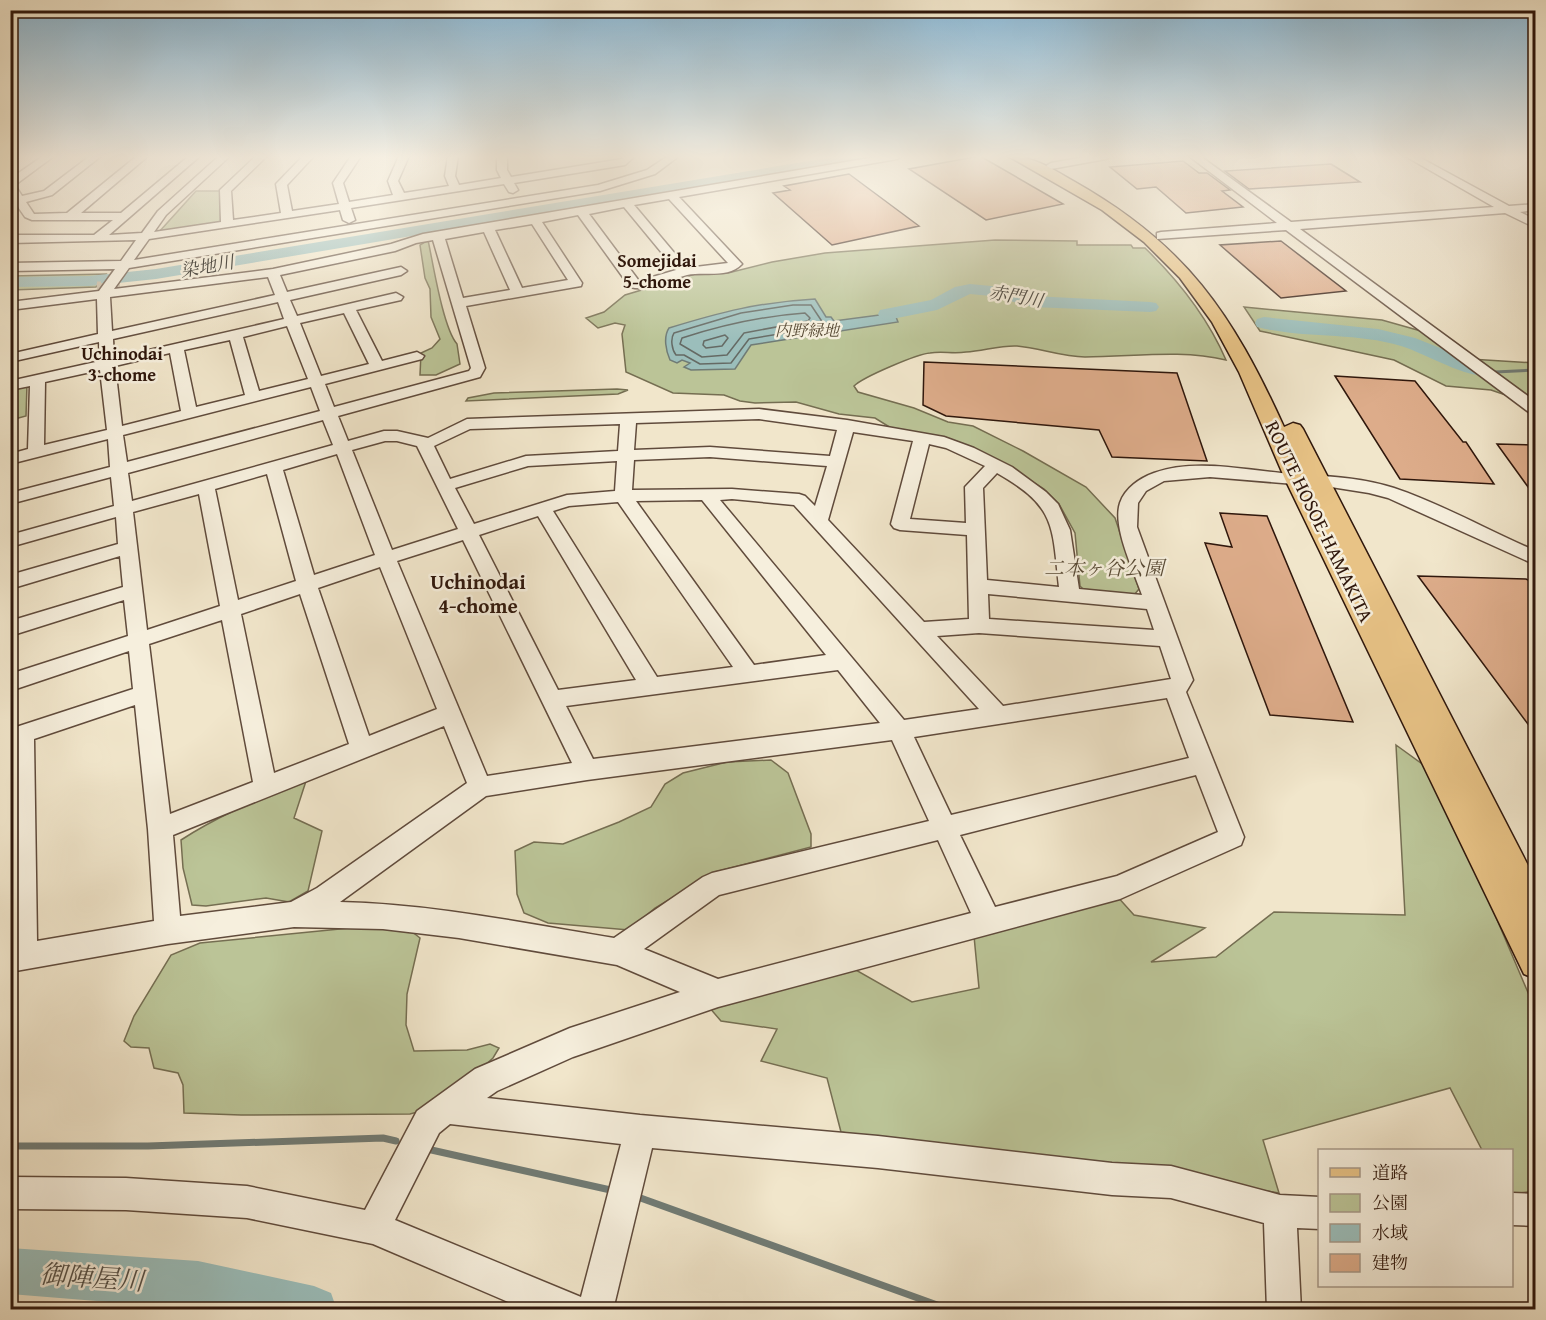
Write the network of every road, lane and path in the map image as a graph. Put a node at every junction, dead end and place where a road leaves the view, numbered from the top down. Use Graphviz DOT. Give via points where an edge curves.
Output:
graph roads {
  1 [pos="121,218"];
  2 [pos="159,218"];
  3 [pos="227,218"];
  4 [pos="277,218"];
  5 [pos="348,218"];
  6 [pos="470,218"];
  7 [pos="512,218"];
  8 [pos="532,218"];
  9 [pos="586,218"];
  10 [pos="638,218"];
  11 [pos="692,218"];
  12 [pos="1122,218"];
  13 [pos="1135,218"];
  14 [pos="1278,218"];
  15 [pos="1397,218"];
  16 [pos="1523,218"];
  17 [pos="228,225"];
  18 [pos="1536,225"];
  19 [pos="487,226"];
  20 [pos="1290,226"];
  21 [pos="352,229"];
  22 [pos="441,236"];
  23 [pos="1161,236"];
  24 [pos="144,237"];
  25 [pos="10,238"];
  26 [pos="97,239"];
  27 [pos="407,241"];
  28 [pos="10,267"];
  29 [pos="401,272"];
  30 [pos="684,272"];
  31 [pos="273,273"];
  32 [pos="112,282"];
  33 [pos="10,293"];
  34 [pos="518,293"];
  35 [pos="223,295"];
  36 [pos="396,297"];
  37 [pos="284,298"];
  38 [pos="458,303"];
  39 [pos="168,305"];
  40 [pos="10,306"];
  41 [pos="348,308"];
  42 [pos="294,320"];
  43 [pos="235,334"];
  44 [pos="105,337"];
  45 [pos="176,347"];
  46 [pos="417,356"];
  47 [pos="10,358"];
  48 [pos="107,363"];
  49 [pos="377,366"];
  50 [pos="38,379"];
  51 [pos="317,380"];
  52 [pos="10,386"];
  53 [pos="252,397"];
  54 [pos="1536,410"];
  55 [pos="189,413"];
  56 [pos="329,414"];
  57 [pos="628,417"];
  58 [pos="847,425"];
  59 [pos="116,432"];
  60 [pos="922,437"];
  61 [pos="430,445"];
  62 [pos="343,447"];
  63 [pos="36,452"];
  64 [pos="625,454"];
  65 [pos="10,459"];
  66 [pos="836,462"];
  67 [pos="273,466"];
  68 [pos="994,466"];
  69 [pos="119,470"];
  70 [pos="1307,480"];
  71 [pos="206,485"];
  72 [pos="445,486"];
  73 [pos="707,495"];
  74 [pos="623,496"];
  75 [pos="10,499"];
  76 [pos="542,508"];
  77 [pos="125,509"];
  78 [pos="821,512"];
  79 [pos="975,530"];
  80 [pos="467,532"];
  81 [pos="10,541"];
  82 [pos="128,547"];
  83 [pos="386,558"];
  84 [pos="1536,559"];
  85 [pos="10,582"];
  86 [pos="307,584"];
  87 [pos="976,586"];
  88 [pos="132,591"];
  89 [pos="1070,595"];
  90 [pos="1156,603"];
  91 [pos="230,610"];
  92 [pos="979,626"];
  93 [pos="10,629"];
  94 [pos="920,630"];
  95 [pos="1169,639"];
  96 [pos="138,640"];
  97 [pos="843,661"];
  98 [pos="748,673"];
  99 [pos="10,683"];
  100 [pos="651,686"];
  101 [pos="1175,689"];
  102 [pos="143,693"];
  103 [pos="553,699"];
  104 [pos="449,714"];
  105 [pos="997,714"];
  106 [pos="899,730"];
  107 [pos="17,736"];
  108 [pos="362,748"];
  109 [pos="1203,764"];
  110 [pos="587,770"];
  111 [pos="265,785"];
  112 [pos="480,787"];
  113 [pos="945,828"];
  114 [pos="160,829"];
  115 [pos="294,914"];
  116 [pos="1536,917"];
  117 [pos="989,923"];
  118 [pos="168,931"];
  119 [pos="617,952"];
  120 [pos="17,957"];
  121 [pos="1536,962"];
  122 [pos="718,993"];
  123 [pos="448,1109"];
  124 [pos="640,1131"];
  125 [pos="10,1193"];
  126 [pos="1513,1209"];
  127 [pos="1280,1210"];
  128 [pos="1536,1210"];
  129 [pos="1318,1213"];
  130 [pos="373,1228"];
  131 [pos="1284,1308"];
  132 [pos="570,1310"];
  133 [pos="595,1310"];
  1 -- 26 [label="street"];
  2 -- 24 [label="street"];
  3 -- 17 [label="street"];
  4 -- 17 [label="street"];
  5 -- 21 [label="street"];
  6 -- 21 [label="street"];
  7 -- 19 [label="street"];
  8 -- 34 [label="street" via="576,283"];
  9 -- 30 [label="street" via="635,284"];
  10 -- 30 [label="street"];
  11 -- 30 [label="street" via="736,264"];
  12 -- 70 [label="main road, ROUTE HOSOE-HAMAKITA" via="1186,274 1221,323"];
  13 -- 23 [label="main road, ROUTE HOSOE-HAMAKITA"];
  14 -- 20 [label="street"];
  15 -- 20 [label="street"];
  16 -- 18 [label="street"];
  17 -- 24 [label="street"];
  19 -- 22 [label="street"];
  19 -- 34 [label="street"];
  20 -- 23 [label="street"];
  20 -- 54 [label="street"];
  21 -- 32 [label="street" via="167,260"];
  22 -- 27 [label="street"];
  22 -- 38 [label="street"];
  23 -- 70 [label="main road, ROUTE HOSOE-HAMAKITA" via="1218,293 1238,320"];
  24 -- 26 [label="street"];
  24 -- 32 [label="street"];
  25 -- 26 [label="street"];
  27 -- 31 [label="street" via="395,247"];
  27 -- 32 [label="street" via="292,262"];
  28 -- 32 [label="street"];
  29 -- 37 [label="street"];
  31 -- 35 [label="street"];
  31 -- 37 [label="street"];
  32 -- 33 [label="street"];
  32 -- 39 [label="street"];
  32 -- 40 [label="street"];
  32 -- 44 [label="street"];
  34 -- 38 [label="street"];
  35 -- 37 [label="street"];
  35 -- 39 [label="street"];
  35 -- 39 [label="street"];
  36 -- 41 [label="street"];
  37 -- 42 [label="street"];
  38 -- 56 [label="street" via="478,368 475,374"];
  39 -- 44 [label="street"];
  41 -- 42 [label="street"];
  41 -- 49 [label="street"];
  42 -- 43 [label="street"];
  42 -- 51 [label="street"];
  43 -- 45 [label="street"];
  43 -- 53 [label="street"];
  44 -- 47 [label="street"];
  44 -- 48 [label="street"];
  45 -- 48 [label="street"];
  45 -- 55 [label="street"];
  46 -- 49 [label="street"];
  48 -- 50 [label="street"];
  48 -- 59 [label="street"];
  49 -- 51 [label="street"];
  50 -- 52 [label="street"];
  50 -- 63 [label="street"];
  51 -- 53 [label="street"];
  51 -- 56 [label="street"];
  53 -- 55 [label="street"];
  55 -- 59 [label="street"];
  56 -- 62 [label="street"];
  56 -- 69 [label="street"];
  57 -- 58 [label="street" via="759,414"];
  57 -- 61 [label="street" via="467,424"];
  57 -- 64 [label="street"];
  58 -- 60 [label="street"];
  58 -- 66 [label="street"];
  59 -- 63 [label="street"];
  59 -- 69 [label="street"];
  60 -- 68 [label="street" via="950,443"];
  60 -- 79 [label="street" via="900,524"];
  61 -- 62 [label="street" via="390,436"];
  61 -- 72 [label="street"];
  62 -- 67 [label="street"];
  62 -- 83 [label="street"];
  63 -- 65 [label="street"];
  64 -- 66 [label="street" via="734,452"];
  64 -- 72 [label="street" via="526,461"];
  64 -- 74 [label="street"];
  66 -- 78 [label="street"];
  67 -- 71 [label="street"];
  67 -- 86 [label="street"];
  68 -- 79 [label="street" via="974,487"];
  68 -- 89 [label="street" via="1034,490 1056,514"];
  69 -- 75 [label="street"];
  69 -- 77 [label="street"];
  70 -- 84 [label="street" via="1382,490"];
  70 -- 90 [label="street" via="1186,471 1154,478 1143,486 1129,503 1126,515"];
  70 -- 116 [label="main road, ROUTE HOSOE-HAMAKITA"];
  70 -- 121 [label="main road, ROUTE HOSOE-HAMAKITA"];
  71 -- 77 [label="street"];
  71 -- 91 [label="street"];
  72 -- 80 [label="street"];
  73 -- 74 [label="street"];
  73 -- 78 [label="street" via="799,500"];
  73 -- 97 [label="street"];
  74 -- 76 [label="street" via="580,499"];
  74 -- 98 [label="street"];
  76 -- 80 [label="street"];
  76 -- 100 [label="street"];
  77 -- 81 [label="street"];
  77 -- 82 [label="street"];
  78 -- 94 [label="street"];
  79 -- 87 [label="street"];
  80 -- 83 [label="street"];
  80 -- 103 [label="street"];
  82 -- 85 [label="street"];
  82 -- 88 [label="street"];
  83 -- 86 [label="street"];
  83 -- 104 [label="street"];
  86 -- 91 [label="street"];
  86 -- 108 [label="street"];
  87 -- 89 [label="street"];
  87 -- 92 [label="street"];
  88 -- 93 [label="street"];
  88 -- 96 [label="street"];
  89 -- 90 [label="street"];
  90 -- 95 [label="street"];
  91 -- 96 [label="street"];
  91 -- 111 [label="street"];
  92 -- 94 [label="street"];
  92 -- 95 [label="street"];
  94 -- 105 [label="street"];
  95 -- 101 [label="street" via="1182,680"];
  96 -- 99 [label="street"];
  96 -- 102 [label="street"];
  97 -- 98 [label="street"];
  97 -- 106 [label="street"];
  98 -- 100 [label="street"];
  100 -- 103 [label="street"];
  101 -- 105 [label="street"];
  101 -- 109 [label="street"];
  102 -- 107 [label="street"];
  102 -- 114 [label="street"];
  103 -- 110 [label="street"];
  104 -- 108 [label="street"];
  104 -- 112 [label="street"];
  105 -- 106 [label="street"];
  106 -- 110 [label="street"];
  106 -- 113 [label="street"];
  107 -- 120 [label="street"];
  108 -- 111 [label="street"];
  109 -- 113 [label="street"];
  109 -- 117 [label="street" via="1232,837 1120,887"];
  110 -- 112 [label="street"];
  111 -- 114 [label="street"];
  112 -- 115 [label="street" via="326,897"];
  113 -- 117 [label="street"];
  113 -- 119 [label="street" via="712,885"];
  114 -- 118 [label="street"];
  115 -- 118 [label="street"];
  115 -- 119 [label="street" via="383,916"];
  117 -- 122 [label="street"];
  118 -- 120 [label="street"];
  119 -- 122 [label="street"];
  122 -- 123 [label="street" via="570,1043 486,1080"];
  123 -- 124 [label="street"];
  123 -- 130 [label="street" via="428,1122"];
  124 -- 127 [label="street" via="1171,1182"];
  124 -- 133 [label="street"];
  125 -- 130 [label="street" via="126,1194 247,1202"];
  126 -- 128 [label="street"];
  127 -- 129 [label="street"];
  127 -- 131 [label="street"];
  130 -- 132 [label="street"];
}
